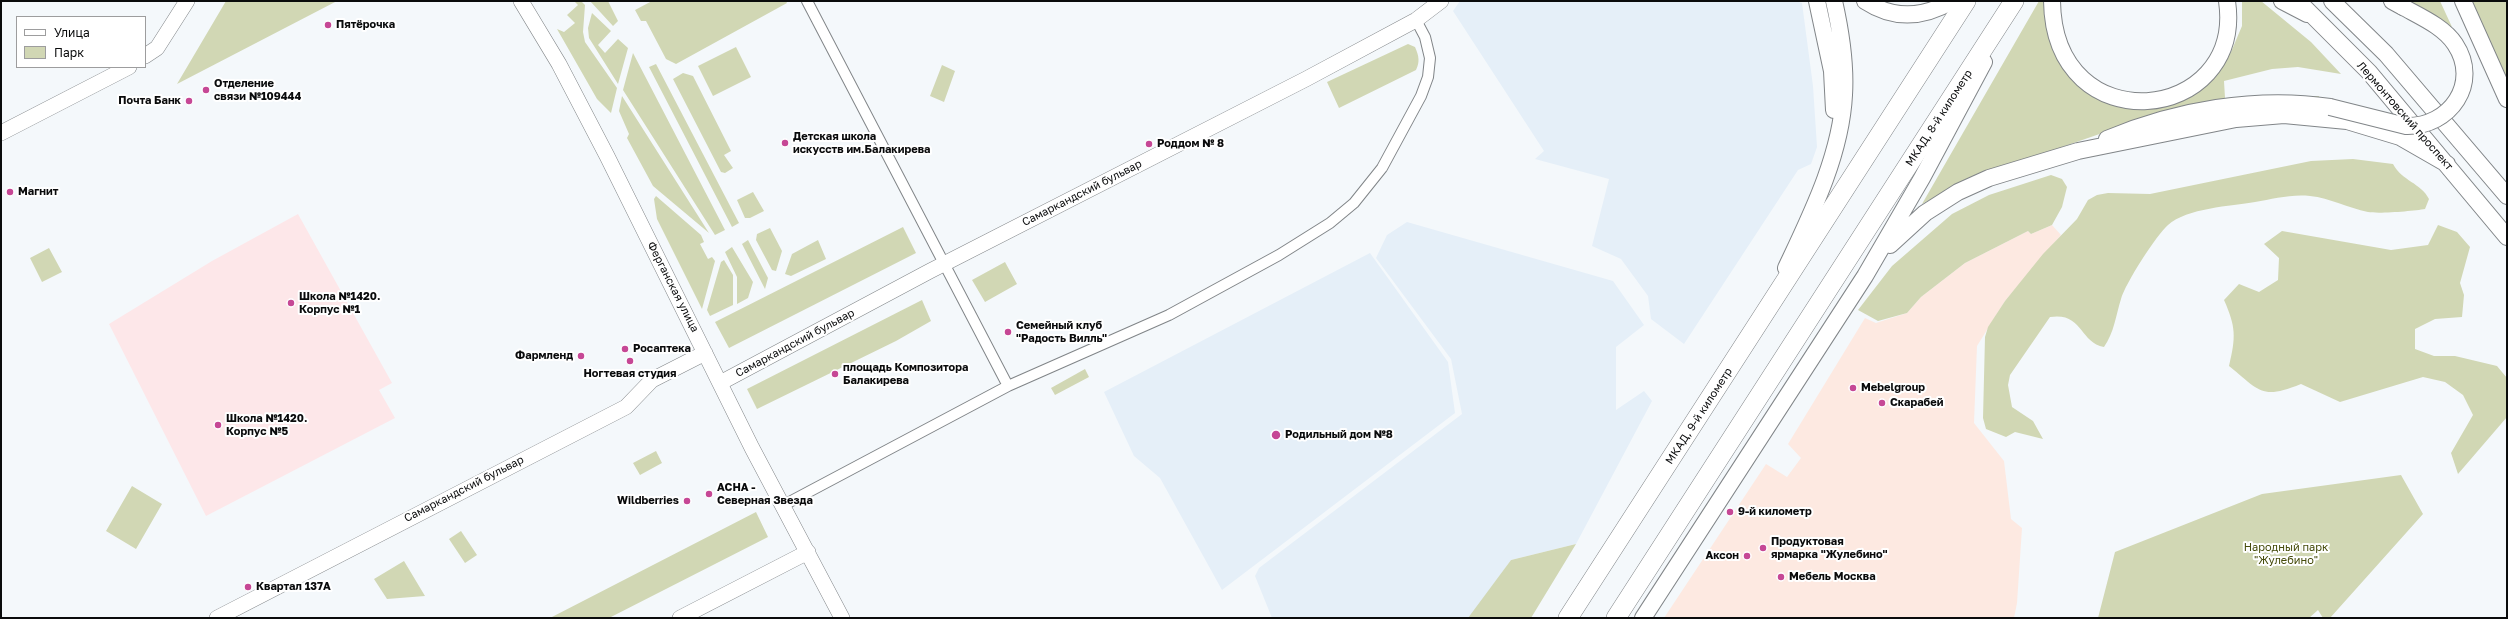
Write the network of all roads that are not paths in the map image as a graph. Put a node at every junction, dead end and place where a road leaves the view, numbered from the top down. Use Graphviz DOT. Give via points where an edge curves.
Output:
graph roads {
  1 [pos="187,1"];
  2 [pos="521,1"];
  3 [pos="807,1"];
  4 [pos="1441,1"];
  5 [pos="1817,1"];
  6 [pos="1834,1"];
  7 [pos="1865,1"];
  8 [pos="1952,1"];
  9 [pos="1966,1"];
  10 [pos="2015,1"];
  11 [pos="2052,1"];
  12 [pos="2226,1"];
  13 [pos="2282,1"];
  14 [pos="2298,1"];
  15 [pos="2332,1"];
  16 [pos="2464,1"];
  17 [pos="2398,4"];
  18 [pos="1416,20"];
  19 [pos="2318,20"];
  20 [pos="146,55"];
  21 [pos="127,68"];
  22 [pos="2507,99"];
  23 [pos="1,133"];
  24 [pos="2078,151"];
  25 [pos="1831,157"];
  26 [pos="2447,164"];
  27 [pos="2507,196"];
  28 [pos="2507,237"];
  29 [pos="944,264"];
  30 [pos="1865,276"];
  31 [pos="1761,321"];
  32 [pos="706,353"];
  33 [pos="720,383"];
  34 [pos="1008,386"];
  35 [pos="782,506"];
  36 [pos="808,552"];
  37 [pos="217,618"];
  38 [pos="680,618"];
  39 [pos="842,618"];
  40 [pos="1568,618"];
  41 [pos="1616,618"];
  42 [pos="1643,618"];
  1 -- 20 [label="street" via="157,48"];
  2 -- 32 [label="street, Ферганская улица" via="559,64"];
  3 -- 29 [label="street"];
  4 -- 18 [label="street, Самаркандский бульвар"];
  5 -- 25 [label="main road" via="1832,71 1835,114"];
  6 -- 25 [label="main road" via="1841,34 1844,96"];
  7 -- 8 [label="main road" via="1887,12 1912,15 1936,10"];
  9 -- 31 [label="highway, МКАД, 9-й километр"];
  10 -- 30 [label="main road" via="1922,178"];
  10 -- 41 [label="highway, МКАД, 8-й километр"];
  11 -- 12 [label="main road" via="2052,17 2058,42 2069,65 2078,75 2088,85 2102,92 2130,101 2144,102 2170,98 2182,92 2209,70 2224,40 2228,20"];
  13 -- 19 [label="main road"];
  14 -- 19 [label="main road, Лермонтовский проспект"];
  15 -- 27 [label="main road" via="2386,54"];
  16 -- 22 [label="main road"];
  17 -- 24 [label="main road, bridge" via="2442,30 2460,51 2464,78 2454,104 2433,122 2406,126 2330,107 2286,103 2226,107 2178,116 2126,131"];
  18 -- 29 [label="street, Самаркандский бульвар"];
  18 -- 34 [label="street" via="1428,48 1428,77 1413,113 1382,168 1354,203 1307,238 1169,315"];
  19 -- 26 [label="main road, Лермонтовский проспект" via="2369,72"];
  21 -- 23 [label="street"];
  24 -- 26 [label="main road" via="2236,119 2284,115 2347,121 2378,128 2400,137"];
  24 -- 30 [label="main road" via="1989,178 1958,192 1925,213 1897,236"];
  25 -- 31 [label="main road" via="1802,233"];
  26 -- 28 [label="main road, Лермонтовский проспект"];
  29 -- 33 [label="street, Самаркандский бульвар"];
  29 -- 34 [label="street"];
  30 -- 42 [label="main road"];
  31 -- 40 [label="highway, МКАД, 9-й километр"];
  32 -- 33 [label="street, Ферганская улица"];
  32 -- 37 [label="street, Самаркандский бульвар" via="652,380 626,407"];
  33 -- 35 [label="street, Ферганская улица"];
  34 -- 35 [label="street"];
  35 -- 36 [label="street, Ферганская улица"];
  36 -- 38 [label="street"];
  36 -- 39 [label="street, Ферганская улица"];
}
